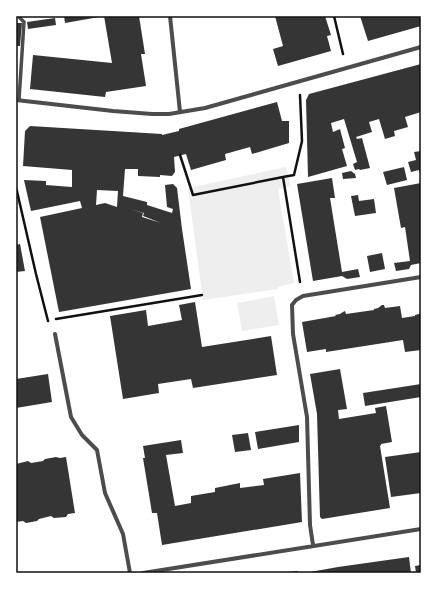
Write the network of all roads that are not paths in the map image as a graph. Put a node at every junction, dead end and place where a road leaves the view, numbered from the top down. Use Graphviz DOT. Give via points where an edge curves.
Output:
graph roads {
  1 [pos="18,16"];
  2 [pos="170,16"];
  3 [pos="421,47"];
  4 [pos="17,100"];
  5 [pos="180,112"];
  6 [pos="421,277"];
  7 [pos="54,334"];
  8 [pos="421,529"];
  9 [pos="313,545"];
  10 [pos="130,573"];
  11 [pos="142,573"];
  1 -- 4 [label="street" via="24,22"];
  2 -- 5 [label="street"];
  3 -- 5 [label="street" via="205,108"];
  4 -- 5 [label="street" via="152,114"];
  6 -- 9 [label="street" via="303,296 292,305 293,334 307,417 310,525"];
  7 -- 10 [label="street" via="71,417 82,435 96,450 105,493 123,534"];
  8 -- 9 [label="street"];
  9 -- 11 [label="street"];
}
